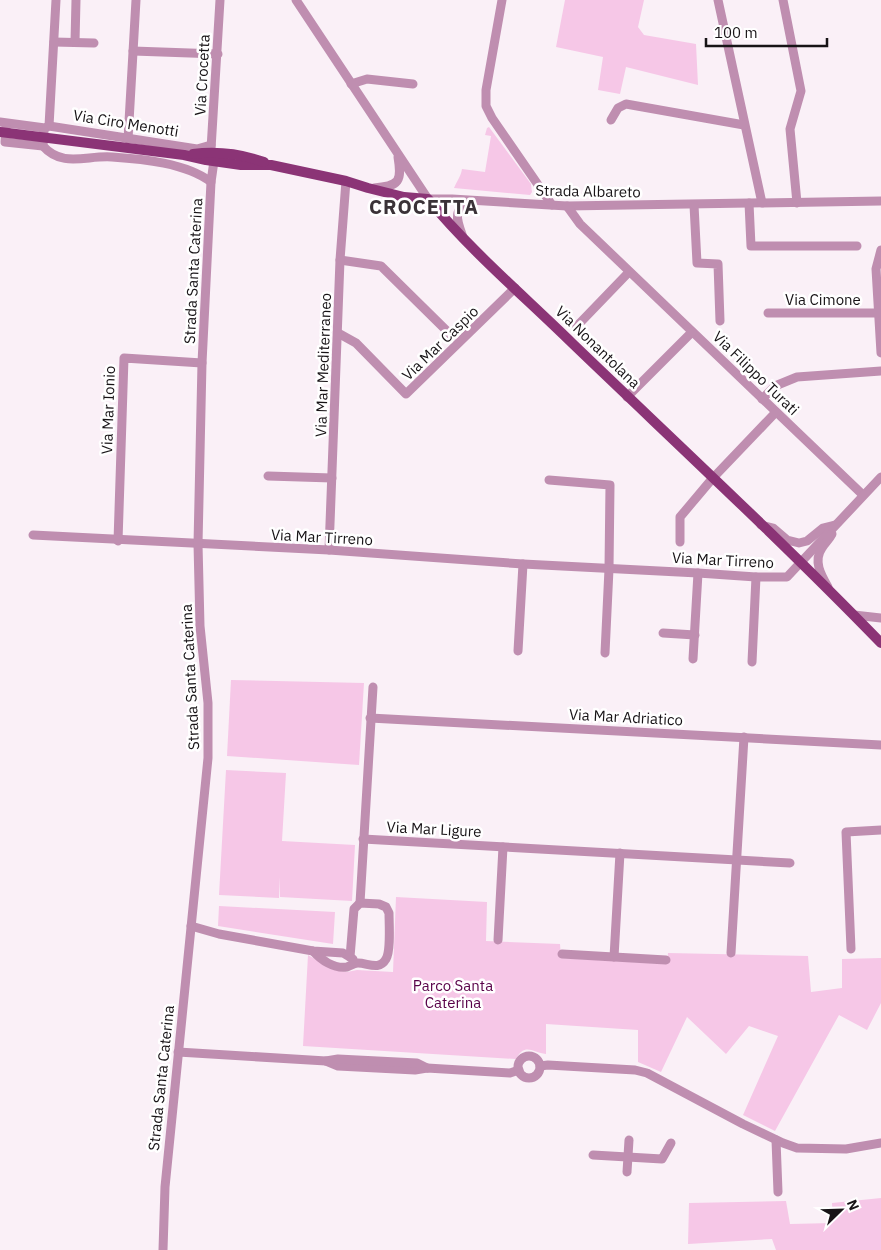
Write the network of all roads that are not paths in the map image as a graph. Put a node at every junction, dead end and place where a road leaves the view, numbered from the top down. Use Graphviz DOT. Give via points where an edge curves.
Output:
graph roads {
  1 [pos="56,0"];
  2 [pos="76,0"];
  3 [pos="136,0"];
  4 [pos="220,0"];
  5 [pos="296,0"];
  6 [pos="502,0"];
  7 [pos="718,0"];
  8 [pos="783,0"];
  9 [pos="54,42"];
  10 [pos="74,42"];
  11 [pos="94,43"];
  12 [pos="133,51"];
  13 [pos="218,54"];
  14 [pos="351,84"];
  15 [pos="413,84"];
  16 [pos="611,120"];
  17 [pos="3,122"];
  18 [pos="744,124"];
  19 [pos="47,127"];
  20 [pos="0,132"];
  21 [pos="128,138"];
  22 [pos="43,146"];
  23 [pos="212,152"];
  24 [pos="397,152"];
  25 [pos="346,180"];
  26 [pos="211,182"];
  27 [pos="368,188"];
  28 [pos="428,199"];
  29 [pos="476,200"];
  30 [pos="881,201"];
  31 [pos="762,203"];
  32 [pos="797,203"];
  33 [pos="749,204"];
  34 [pos="552,205"];
  35 [pos="694,205"];
  36 [pos="567,206"];
  37 [pos="463,237"];
  38 [pos="857,246"];
  39 [pos="881,250"];
  40 [pos="340,260"];
  41 [pos="629,272"];
  42 [pos="515,288"];
  43 [pos="768,313"];
  44 [pos="878,313"];
  45 [pos="720,322"];
  46 [pos="576,327"];
  47 [pos="338,332"];
  48 [pos="692,332"];
  49 [pos="451,336"];
  50 [pos="881,353"];
  51 [pos="202,363"];
  52 [pos="881,371"];
  53 [pos="627,397"];
  54 [pos="762,399"];
  55 [pos="776,412"];
  56 [pos="268,476"];
  57 [pos="881,477"];
  58 [pos="332,478"];
  59 [pos="712,478"];
  60 [pos="550,480"];
  61 [pos="863,495"];
  62 [pos="761,525"];
  63 [pos="835,525"];
  64 [pos="33,535"];
  65 [pos="118,541"];
  66 [pos="680,542"];
  67 [pos="198,544"];
  68 [pos="329,550"];
  69 [pos="801,563"];
  70 [pos="523,564"];
  71 [pos="609,568"];
  72 [pos="698,572"];
  73 [pos="756,577"];
  74 [pos="834,596"];
  75 [pos="854,615"];
  76 [pos="881,618"];
  77 [pos="664,633"];
  78 [pos="695,635"];
  79 [pos="881,642"];
  80 [pos="518,651"];
  81 [pos="605,652"];
  82 [pos="694,659"];
  83 [pos="752,662"];
  84 [pos="373,687"];
  85 [pos="370,718"];
  86 [pos="744,737"];
  87 [pos="881,745"];
  88 [pos="881,830"];
  89 [pos="363,839"];
  90 [pos="503,847"];
  91 [pos="620,854"];
  92 [pos="737,860"];
  93 [pos="790,863"];
  94 [pos="360,903"];
  95 [pos="190,926"];
  96 [pos="498,940"];
  97 [pos="851,949"];
  98 [pos="313,951"];
  99 [pos="731,953"];
  100 [pos="562,954"];
  101 [pos="614,957"];
  102 [pos="354,960"];
  103 [pos="666,960"];
  104 [pos="178,1052"];
  105 [pos="540,1066"];
  106 [pos="519,1070"];
  107 [pos="629,1140"];
  108 [pos="776,1140"];
  109 [pos="670,1143"];
  110 [pos="881,1143"];
  111 [pos="593,1155"];
  112 [pos="628,1157"];
  113 [pos="627,1172"];
  114 [pos="778,1192"];
  115 [pos="163,1250"];
  1 -- 9 [label="street"];
  2 -- 10 [label="street"];
  3 -- 12 [label="street"];
  4 -- 13 [label="street, Via Crocetta"];
  5 -- 14 [label="street, Via Nonantolana"];
  6 -- 34 [label="street" via="486,106"];
  7 -- 18 [label="street"];
  8 -- 32 [label="street" via="801,92 790,129"];
  9 -- 10 [label="street"];
  9 -- 19 [label="street"];
  10 -- 11 [label="street"];
  12 -- 13 [label="street"];
  12 -- 21 [label="street"];
  13 -- 23 [label="street, Via Crocetta"];
  14 -- 15 [label="street" via="367,79"];
  14 -- 24 [label="street, Via Nonantolana"];
  16 -- 18 [label="street" via="618,108 626,104"];
  17 -- 19 [label="street, Via Ciro Menotti"];
  17 -- 22 [label="street" via="6,142"];
  18 -- 31 [label="street"];
  19 -- 21 [label="street, Via Ciro Menotti"];
  19 -- 22 [label="street"];
  20 -- 23 [label="main road, Via Ciro Menotti" via="184,155"];
  21 -- 23 [label="street, Via Ciro Menotti"];
  22 -- 26 [label="street" via="57,158 110,157 165,164 186,169"];
  23 -- 25 [label="main road, Via Ciro Menotti" via="241,165 270,165"];
  23 -- 26 [label="street, Strada Santa Caterina"];
  24 -- 27 [label="street" via="401,175 398,181 385,187"];
  24 -- 28 [label="street, Via Nonantolana"];
  25 -- 27 [label="main road, Via Ciro Menotti"];
  25 -- 40 [label="street, Via Mar Mediterraneo"];
  26 -- 51 [label="street, Strada Santa Caterina"];
  27 -- 28 [label="main road, Via Ciro Menotti" via="414,199"];
  28 -- 29 [label="street, Strada Albareto"];
  28 -- 37 [label="main road, Via Nonantolana"];
  29 -- 34 [label="street, Strada Albareto"];
  29 -- 37 [label="street" via="458,212 457,220"];
  30 -- 32 [label="street, Strada Albareto"];
  31 -- 32 [label="street, Strada Albareto"];
  31 -- 33 [label="street, Strada Albareto"];
  33 -- 35 [label="street, Strada Albareto"];
  33 -- 38 [label="street" via="751,246"];
  34 -- 36 [label="street, Strada Albareto"];
  35 -- 36 [label="street, Strada Albareto"];
  35 -- 45 [label="street" via="697,263 718,264"];
  36 -- 41 [label="street, Via Filippo Turati" via="580,224"];
  37 -- 42 [label="main road, Via Nonantolana"];
  39 -- 44 [label="street, Via Cimone" via="876,269"];
  40 -- 47 [label="street, Via Mar Mediterraneo"];
  40 -- 49 [label="street" via="381,266"];
  41 -- 46 [label="street"];
  41 -- 48 [label="street, Via Filippo Turati"];
  42 -- 47 [label="street, Via Mar Caspio" via="406,394 356,343"];
  42 -- 53 [label="main road, Via Nonantolana"];
  43 -- 44 [label="street, Via Cimone"];
  44 -- 50 [label="street, Via Cimone"];
  47 -- 58 [label="street, Via Mar Mediterraneo"];
  48 -- 53 [label="street"];
  48 -- 54 [label="street, Via Filippo Turati"];
  51 -- 65 [label="street, Via Mar Ionio" via="124,358"];
  51 -- 67 [label="street, Strada Santa Caterina"];
  52 -- 54 [label="street" via="797,377 775,386"];
  53 -- 59 [label="main road, Via Nonantolana"];
  54 -- 55 [label="street, Via Filippo Turati"];
  55 -- 59 [label="street"];
  55 -- 61 [label="street, Via Filippo Turati"];
  56 -- 58 [label="street"];
  57 -- 61 [label="street"];
  58 -- 68 [label="street, Via Mar Mediterraneo"];
  59 -- 62 [label="main road, Via Nonantolana"];
  59 -- 66 [label="street" via="680,517"];
  60 -- 71 [label="street" via="610,485"];
  61 -- 63 [label="street"];
  62 -- 63 [label="street" via="799,543 807,541 823,528"];
  62 -- 69 [label="main road, Via Nonantolana"];
  63 -- 69 [label="street"];
  63 -- 74 [label="street" via="818,559 820,572"];
  64 -- 65 [label="street, Via Mar Tirreno"];
  65 -- 67 [label="street, Via Mar Tirreno"];
  67 -- 68 [label="street, Via Mar Tirreno"];
  67 -- 95 [label="street, Strada Santa Caterina" via="200,626 208,703 208,758"];
  68 -- 70 [label="street, Via Mar Tirreno"];
  69 -- 73 [label="street, Via Mar Tirreno" via="787,577"];
  69 -- 74 [label="main road, Via Nonantolana"];
  70 -- 71 [label="street, Via Mar Tirreno"];
  70 -- 80 [label="street"];
  71 -- 72 [label="street, Via Mar Tirreno"];
  71 -- 81 [label="street"];
  72 -- 73 [label="street, Via Mar Tirreno"];
  72 -- 78 [label="street"];
  73 -- 83 [label="street"];
  74 -- 75 [label="main road, Via Nonantolana"];
  75 -- 76 [label="street"];
  75 -- 79 [label="main road, Via Nonantolana"];
  77 -- 78 [label="street"];
  78 -- 82 [label="street"];
  84 -- 85 [label="street"];
  85 -- 86 [label="street, Via Mar Adriatico"];
  85 -- 89 [label="street"];
  86 -- 87 [label="street, Via Mar Adriatico"];
  86 -- 92 [label="street"];
  88 -- 97 [label="street" via="846,832"];
  89 -- 90 [label="street, Via Mar Ligure"];
  89 -- 94 [label="street"];
  90 -- 91 [label="street, Via Mar Ligure"];
  90 -- 96 [label="street"];
  91 -- 92 [label="street, Via Mar Ligure"];
  91 -- 101 [label="street"];
  92 -- 93 [label="street, Via Mar Ligure"];
  92 -- 99 [label="street"];
  94 -- 102 [label="street" via="354,909"];
  94 -- 102 [label="street" via="386,907 389,913 388,957 377,966"];
  95 -- 98 [label="street"];
  95 -- 104 [label="street, Strada Santa Caterina"];
  98 -- 102 [label="street" via="338,952"];
  98 -- 102 [label="street" via="338,967 346,967"];
  100 -- 101 [label="street"];
  101 -- 103 [label="street"];
  104 -- 106 [label="street" via="408,1063 427,1068 510,1073"];
  104 -- 115 [label="street, Strada Santa Caterina" via="164,1187"];
  105 -- 106 [label="street" via="532,1078 524,1077"];
  105 -- 106 [label="street" via="534,1058 526,1057 520,1062"];
  105 -- 108 [label="street" via="647,1073"];
  107 -- 112 [label="street"];
  108 -- 110 [label="street" via="810,1149 846,1149"];
  108 -- 114 [label="street"];
  109 -- 112 [label="street" via="662,1159"];
  111 -- 112 [label="street"];
  112 -- 113 [label="street"];
}
